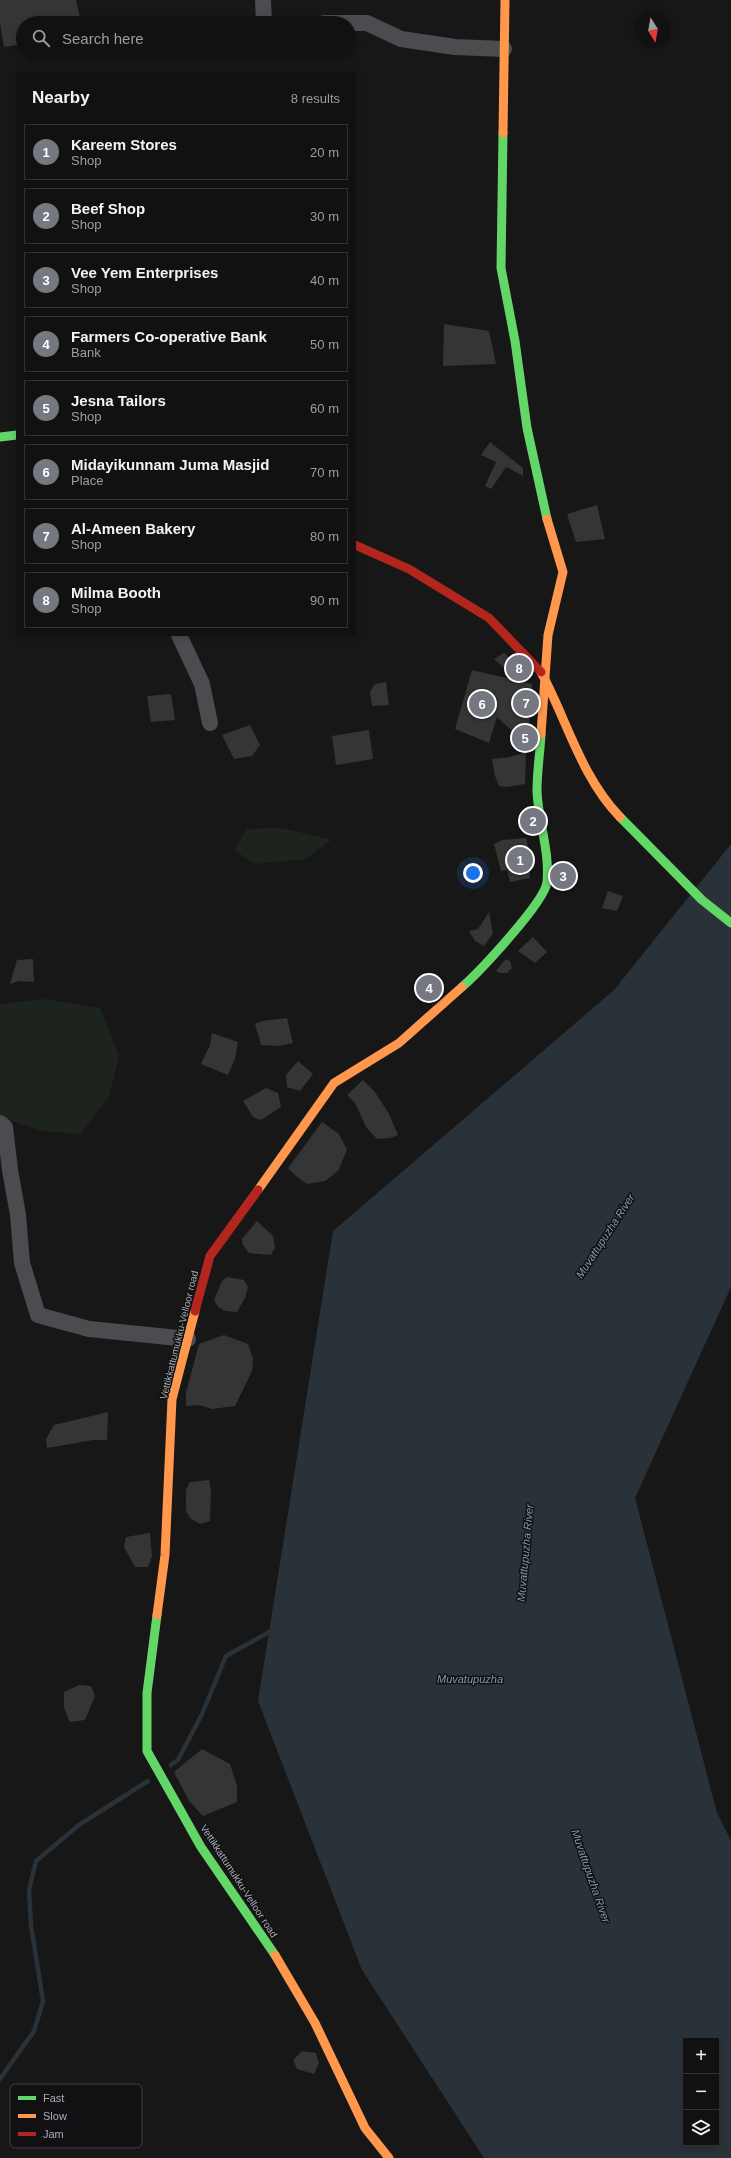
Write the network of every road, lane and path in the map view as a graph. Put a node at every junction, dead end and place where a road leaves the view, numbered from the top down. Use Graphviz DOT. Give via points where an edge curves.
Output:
graph roads {
  1 [pos="263,0"];
  2 [pos="505,0"];
  3 [pos="264,16"];
  4 [pos="356,23"];
  5 [pos="504,49"];
  6 [pos="16,435"];
  7 [pos="0,437"];
  8 [pos="356,545"];
  9 [pos="179,636"];
  10 [pos="545,681"];
  11 [pos="210,723"];
  12 [pos="731,922"];
  13 [pos="0,1123"];
  14 [pos="188,1339"];
  15 [pos="389,2158"];
  1 -- 3 [label="street"];
  2 -- 5 [label="street, Vettikkattumukku-Velloor road"];
  4 -- 5 [label="street" via="367,24 401,39 455,47"];
  5 -- 10 [label="street, Vettikkattumukku-Velloor road" via="501,268 530,443 544,510 563,572 548,634"];
  6 -- 7 [label="street"];
  8 -- 10 [label="street" via="408,569 489,618 540,670"];
  9 -- 11 [label="street" via="202,684"];
  10 -- 12 [label="street" via="556,699 573,744 607,804 702,900"];
  10 -- 14 [label="street, Vettikkattumukku-Velloor road" via="537,792 545,841 547,883 532,910 476,976 404,1038 334,1084 210,1256"];
  13 -- 14 [label="street" via="5,1127 22,1262 38,1315 89,1329"];
  14 -- 15 [label="street, Vettikkattumukku-Velloor road" via="172,1399 165,1555 146,1693 147,1751 201,1848 279,1962 315,2022 365,2128"];
}
